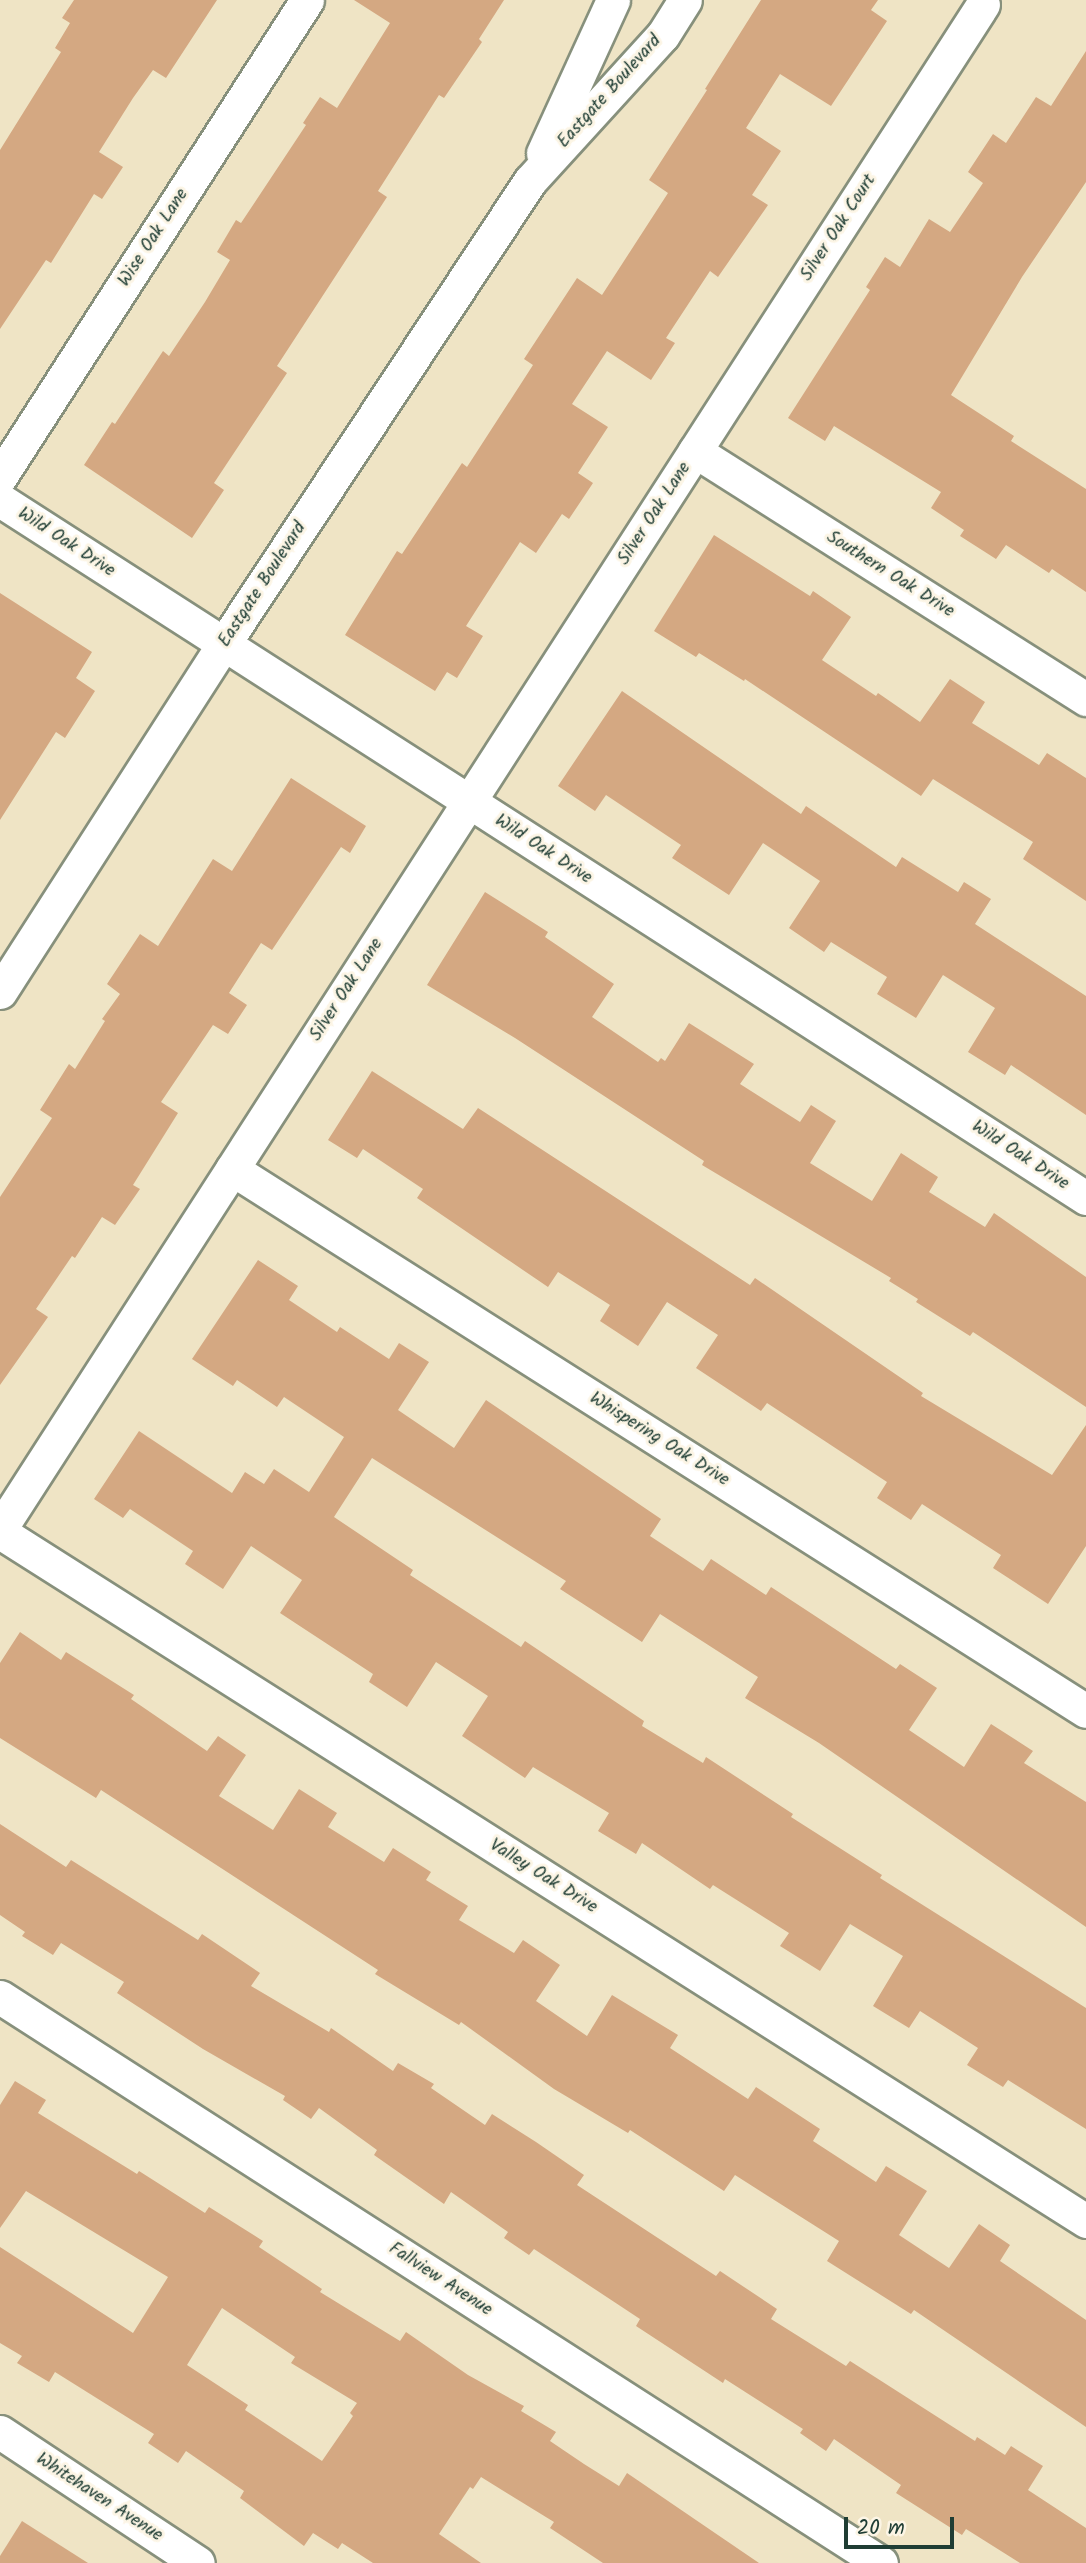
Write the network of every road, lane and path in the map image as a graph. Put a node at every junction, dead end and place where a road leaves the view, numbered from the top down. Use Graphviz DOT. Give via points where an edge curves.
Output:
graph roads {
  1 [pos="307,0"];
  2 [pos="613,0"];
  3 [pos="685,0"];
  4 [pos="983,4"];
  5 [pos="530,181"];
  6 [pos="695,451"];
  7 [pos="0,477"];
  8 [pos="0,500"];
  9 [pos="223,645"];
  10 [pos="1086,699"];
  11 [pos="468,803"];
  12 [pos="0,992"];
  13 [pos="232,1169"];
  14 [pos="1086,1198"];
  15 [pos="0,1531"];
  16 [pos="1086,1711"];
  17 [pos="0,1997"];
  18 [pos="1086,2221"];
  19 [pos="0,2432"];
  20 [pos="189,2561"];
  21 [pos="881,2563"];
  1 -- 7 [label="street, Wise Oak Lane"];
  2 -- 5 [label="street, Eastgate Boulevard"];
  3 -- 5 [label="street, Eastgate Boulevard" via="663,35"];
  4 -- 6 [label="street, Silver Oak Court"];
  5 -- 9 [label="street, Eastgate Boulevard"];
  6 -- 10 [label="street, Southern Oak Drive"];
  6 -- 11 [label="street, Silver Oak Lane"];
  8 -- 9 [label="street, Wild Oak Drive"];
  9 -- 11 [label="street, Wild Oak Drive"];
  9 -- 12 [label="street, Eastgate Boulevard"];
  11 -- 13 [label="street, Silver Oak Lane"];
  11 -- 14 [label="street, Wild Oak Drive"];
  13 -- 15 [label="street, Silver Oak Lane"];
  13 -- 16 [label="street, Whispering Oak Drive"];
  15 -- 18 [label="street, Valley Oak Drive"];
  17 -- 21 [label="street, Fallview Avenue"];
  19 -- 20 [label="street, Whitehaven Avenue"];
}
